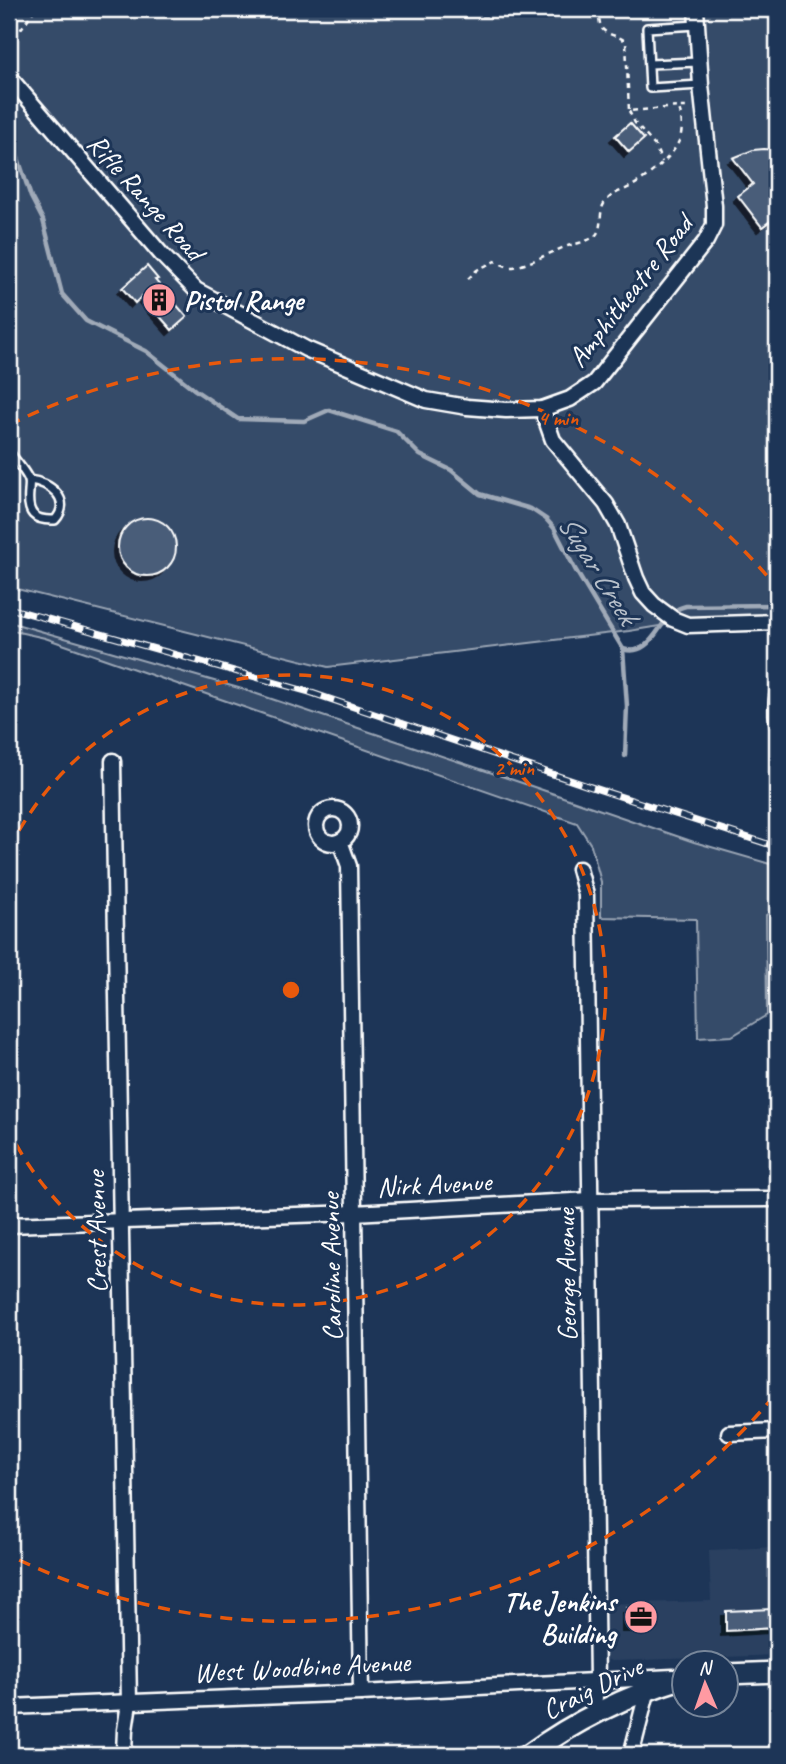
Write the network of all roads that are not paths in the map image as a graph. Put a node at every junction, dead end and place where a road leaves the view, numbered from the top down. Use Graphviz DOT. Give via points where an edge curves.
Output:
graph roads {
  1 [pos="696,9"];
  2 [pos="697,26"];
  3 [pos="699,62"];
  4 [pos="649,64"];
  5 [pos="9,76"];
  6 [pos="701,85"];
  7 [pos="542,409"];
  8 [pos="9,452"];
  9 [pos="29,480"];
  10 [pos="777,622"];
  11 [pos="777,678"];
  12 [pos="777,733"];
  13 [pos="113,761"];
  14 [pos="340,841"];
  15 [pos="579,869"];
  16 [pos="777,1199"];
  17 [pos="590,1200"];
  18 [pos="355,1213"];
  19 [pos="121,1220"];
  20 [pos="9,1225"];
  21 [pos="777,1431"];
  22 [pos="729,1433"];
  23 [pos="777,1672"];
  24 [pos="740,1673"];
  25 [pos="670,1678"];
  26 [pos="597,1681"];
  27 [pos="670,1682"];
  28 [pos="648,1689"];
  29 [pos="361,1693"];
  30 [pos="129,1703"];
  31 [pos="9,1707"];
  32 [pos="593,1714"];
  33 [pos="124,1754"];
  34 [pos="528,1755"];
  35 [pos="631,1755"];
  1 -- 2 [label="street, Amphitheatre Road"];
  2 -- 3 [label="street, Amphitheatre Road"];
  2 -- 4 [label="lane" via="647,28"];
  3 -- 4 [label="lane"];
  3 -- 6 [label="street, Amphitheatre Road"];
  4 -- 6 [label="lane" via="650,88"];
  5 -- 7 [label="street, Rifle Range Road" via="197,290 306,349 426,400 467,407"];
  6 -- 7 [label="street, Amphitheatre Road" via="714,225 594,383 570,399"];
  7 -- 10 [label="street" via="553,440 618,525 636,578 654,605 688,625"];
  8 -- 9 [label="lane"];
  9 -- 9 [label="lane" via="30,511 44,521 55,520 62,506 59,496 49,486"];
  11 -- 12 [label="lane"];
  13 -- 19 [label="street, Crest Avenue"];
  14 -- 18 [label="street, Caroline Avenue" via="349,866"];
  15 -- 17 [label="street, George Avenue" via="586,895"];
  16 -- 17 [label="street, Nirk Avenue"];
  17 -- 18 [label="street, Nirk Avenue"];
  17 -- 26 [label="street, George Avenue"];
  18 -- 19 [label="street, Nirk Avenue"];
  18 -- 29 [label="street, Caroline Avenue"];
  19 -- 20 [label="street, Nirk Avenue"];
  19 -- 30 [label="street, Crest Avenue"];
  21 -- 22 [label="street"];
  23 -- 24 [label="street"];
  25 -- 26 [label="street, West Woodbine Avenue"];
  26 -- 29 [label="street, West Woodbine Avenue"];
  26 -- 32 [label="street"];
  27 -- 28 [label="street, Craig Drive"];
  28 -- 32 [label="street, Craig Drive"];
  28 -- 35 [label="street"];
  29 -- 30 [label="street, West Woodbine Avenue"];
  30 -- 31 [label="street, West Woodbine Avenue"];
  30 -- 33 [label="street, Crest Avenue"];
  32 -- 34 [label="street, Craig Drive"];
}
